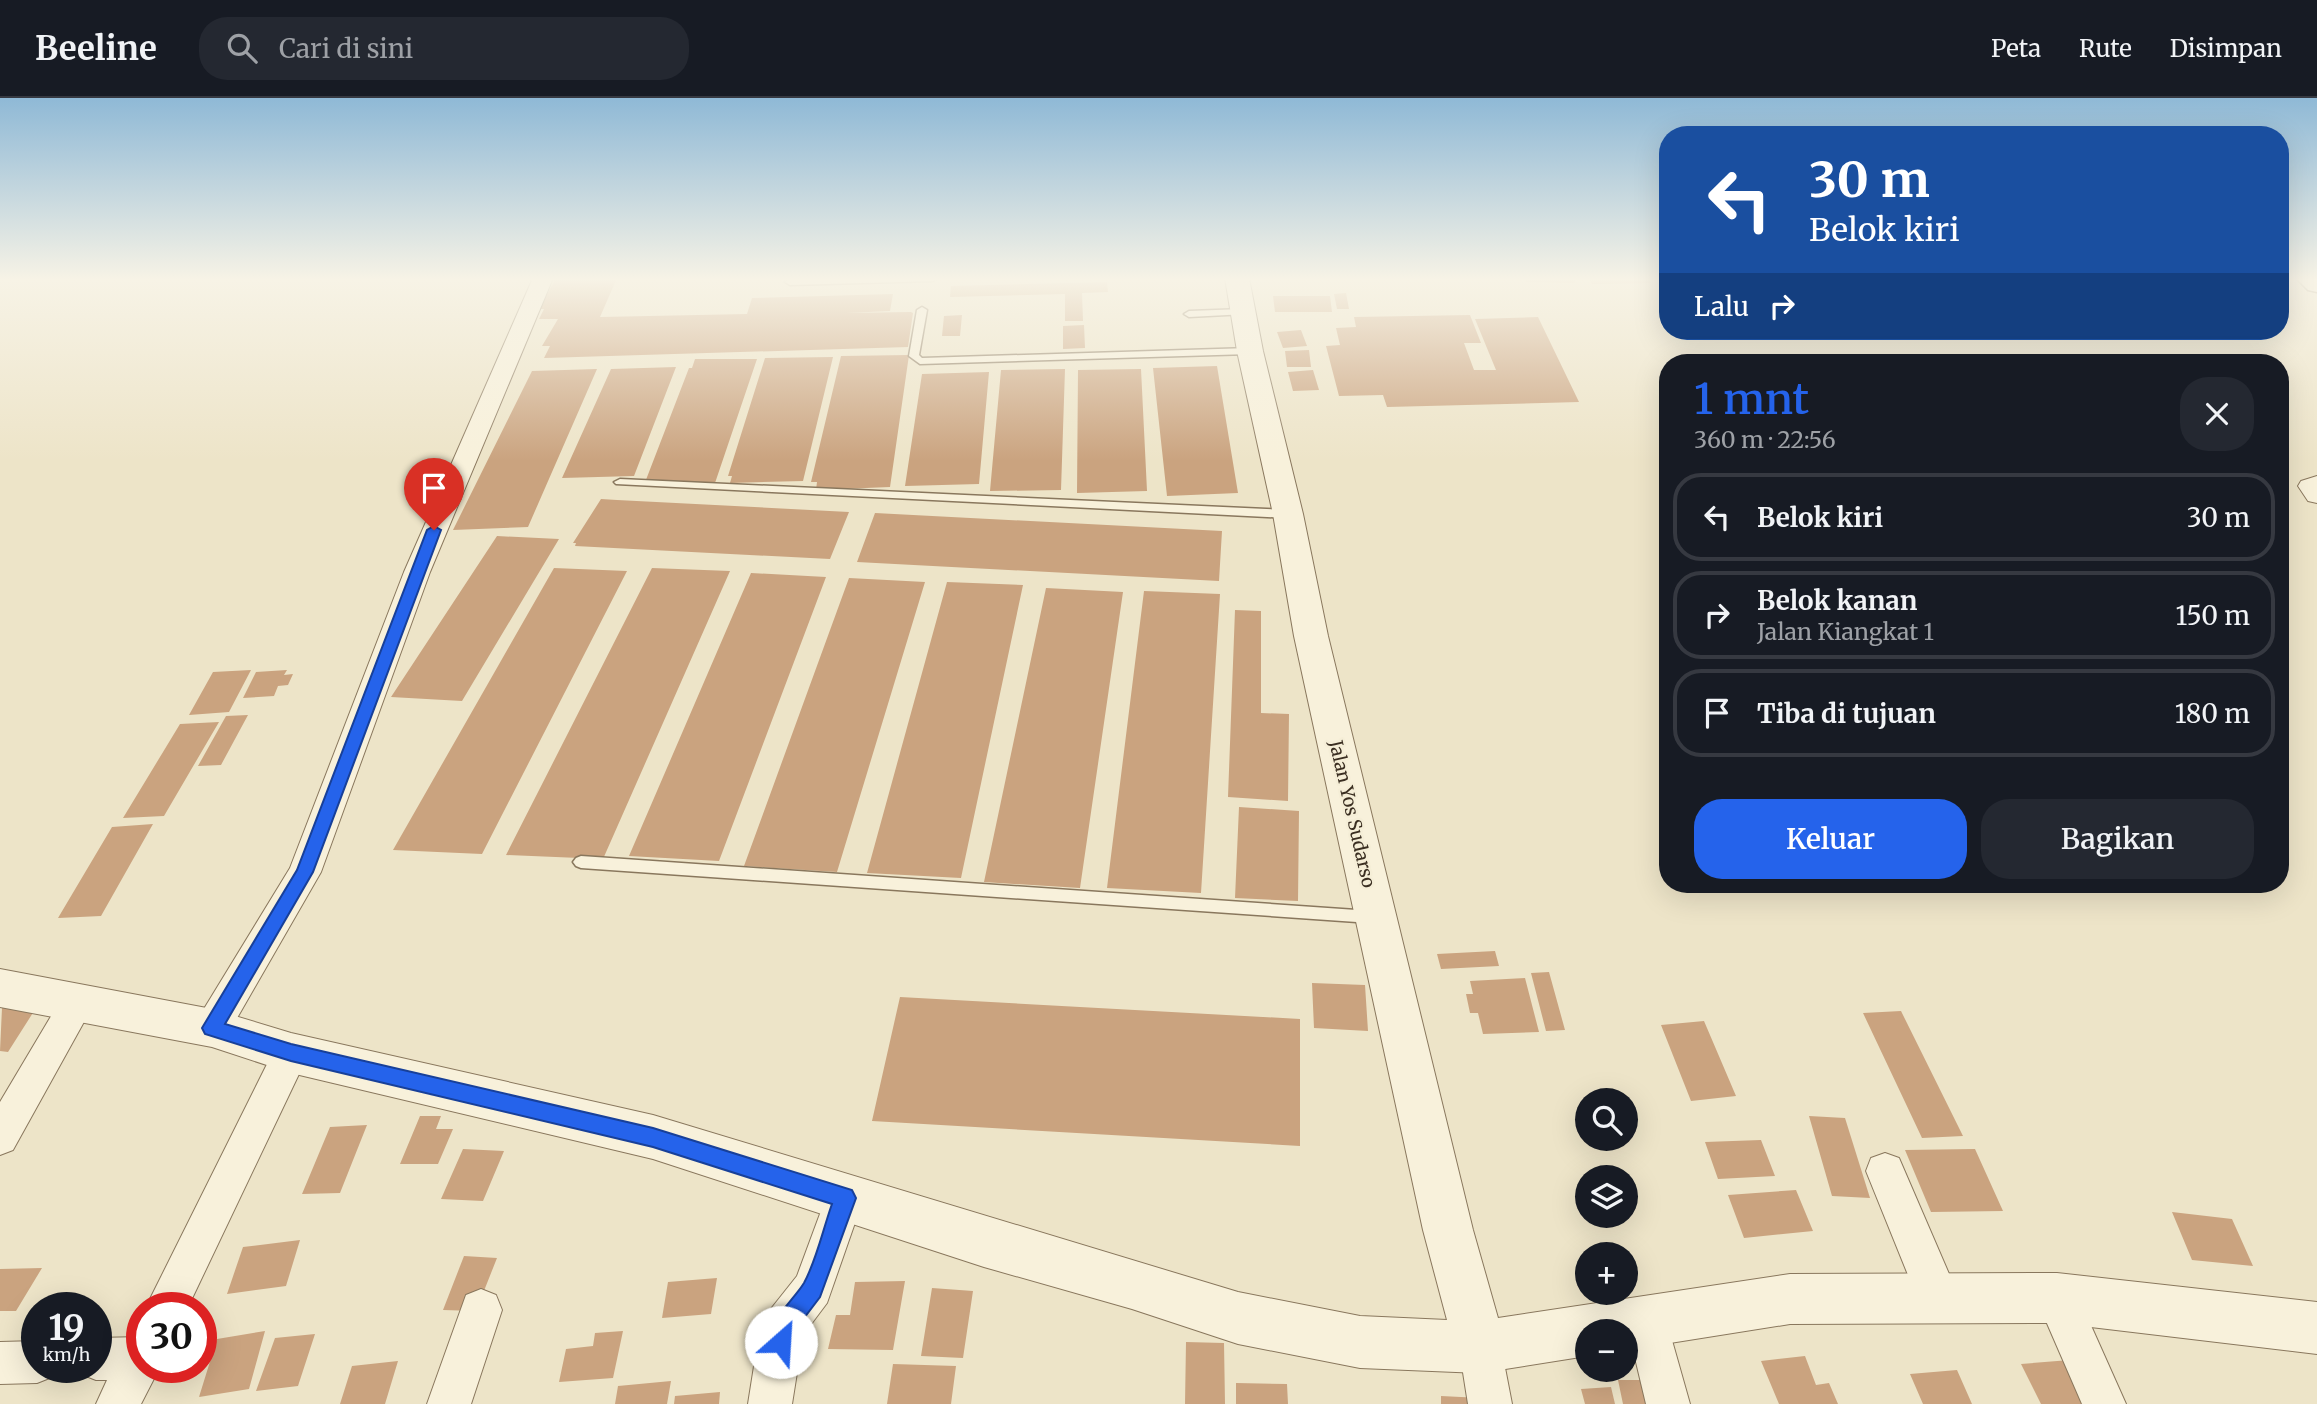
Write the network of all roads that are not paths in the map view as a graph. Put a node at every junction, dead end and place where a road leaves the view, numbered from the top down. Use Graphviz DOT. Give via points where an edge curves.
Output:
graph roads {
  1 [pos="517,339"];
  2 [pos="917,339"];
  3 [pos="1248,339"];
  4 [pos="1250,351"];
  5 [pos="620,482"];
  6 [pos="2317,483"];
  7 [pos="2317,496"];
  8 [pos="1288,514"];
  9 [pos="581,862"];
  10 [pos="1376,917"];
  11 [pos="0,988"];
  12 [pos="78,1002"];
  13 [pos="212,1028"];
  14 [pos="291,1053"];
  15 [pos="0,1138"];
  16 [pos="1885,1171"];
  17 [pos="845,1198"];
  18 [pos="1922,1259"];
  19 [pos="174,1292"];
  20 [pos="2057,1298"];
  21 [pos="481,1310"];
  22 [pos="1647,1320"];
  23 [pos="2317,1328"];
  24 [pos="1480,1347"];
  25 [pos="21,1362"];
  26 [pos="0,1363"];
  27 [pos="129,1383"];
  28 [pos="118,1404"];
  29 [pos="449,1404"];
  30 [pos="770,1404"];
  31 [pos="1490,1404"];
  32 [pos="1668,1404"];
  33 [pos="2104,1404"];
  1 -- 13 [label="street" via="416,572 304,872"];
  2 -- 4 [label="lane" via="914,355 919,361"];
  3 -- 4 [label="street, Jalan Yos Sudarso"];
  4 -- 8 [label="street, Jalan Yos Sudarso"];
  5 -- 8 [label="lane"];
  6 -- 7 [label="street" via="2310,486"];
  8 -- 10 [label="street, Jalan Yos Sudarso" via="1311,636"];
  9 -- 10 [label="lane"];
  10 -- 24 [label="street, Jalan Yos Sudarso" via="1448,1230"];
  11 -- 12 [label="street"];
  12 -- 13 [label="street"];
  12 -- 15 [label="street"];
  13 -- 14 [label="street"];
  14 -- 17 [label="street" via="653,1137"];
  14 -- 19 [label="street"];
  16 -- 18 [label="street"];
  17 -- 24 [label="street" via="1238,1318 1360,1342"];
  17 -- 30 [label="street" via="813,1289 785,1325"];
  18 -- 20 [label="street"];
  18 -- 22 [label="street" via="1790,1299"];
  20 -- 23 [label="street"];
  20 -- 33 [label="street"];
  21 -- 29 [label="street"];
  22 -- 24 [label="street"];
  22 -- 32 [label="street"];
  24 -- 31 [label="street"];
  25 -- 26 [label="street"];
  27 -- 28 [label="street"];
}
